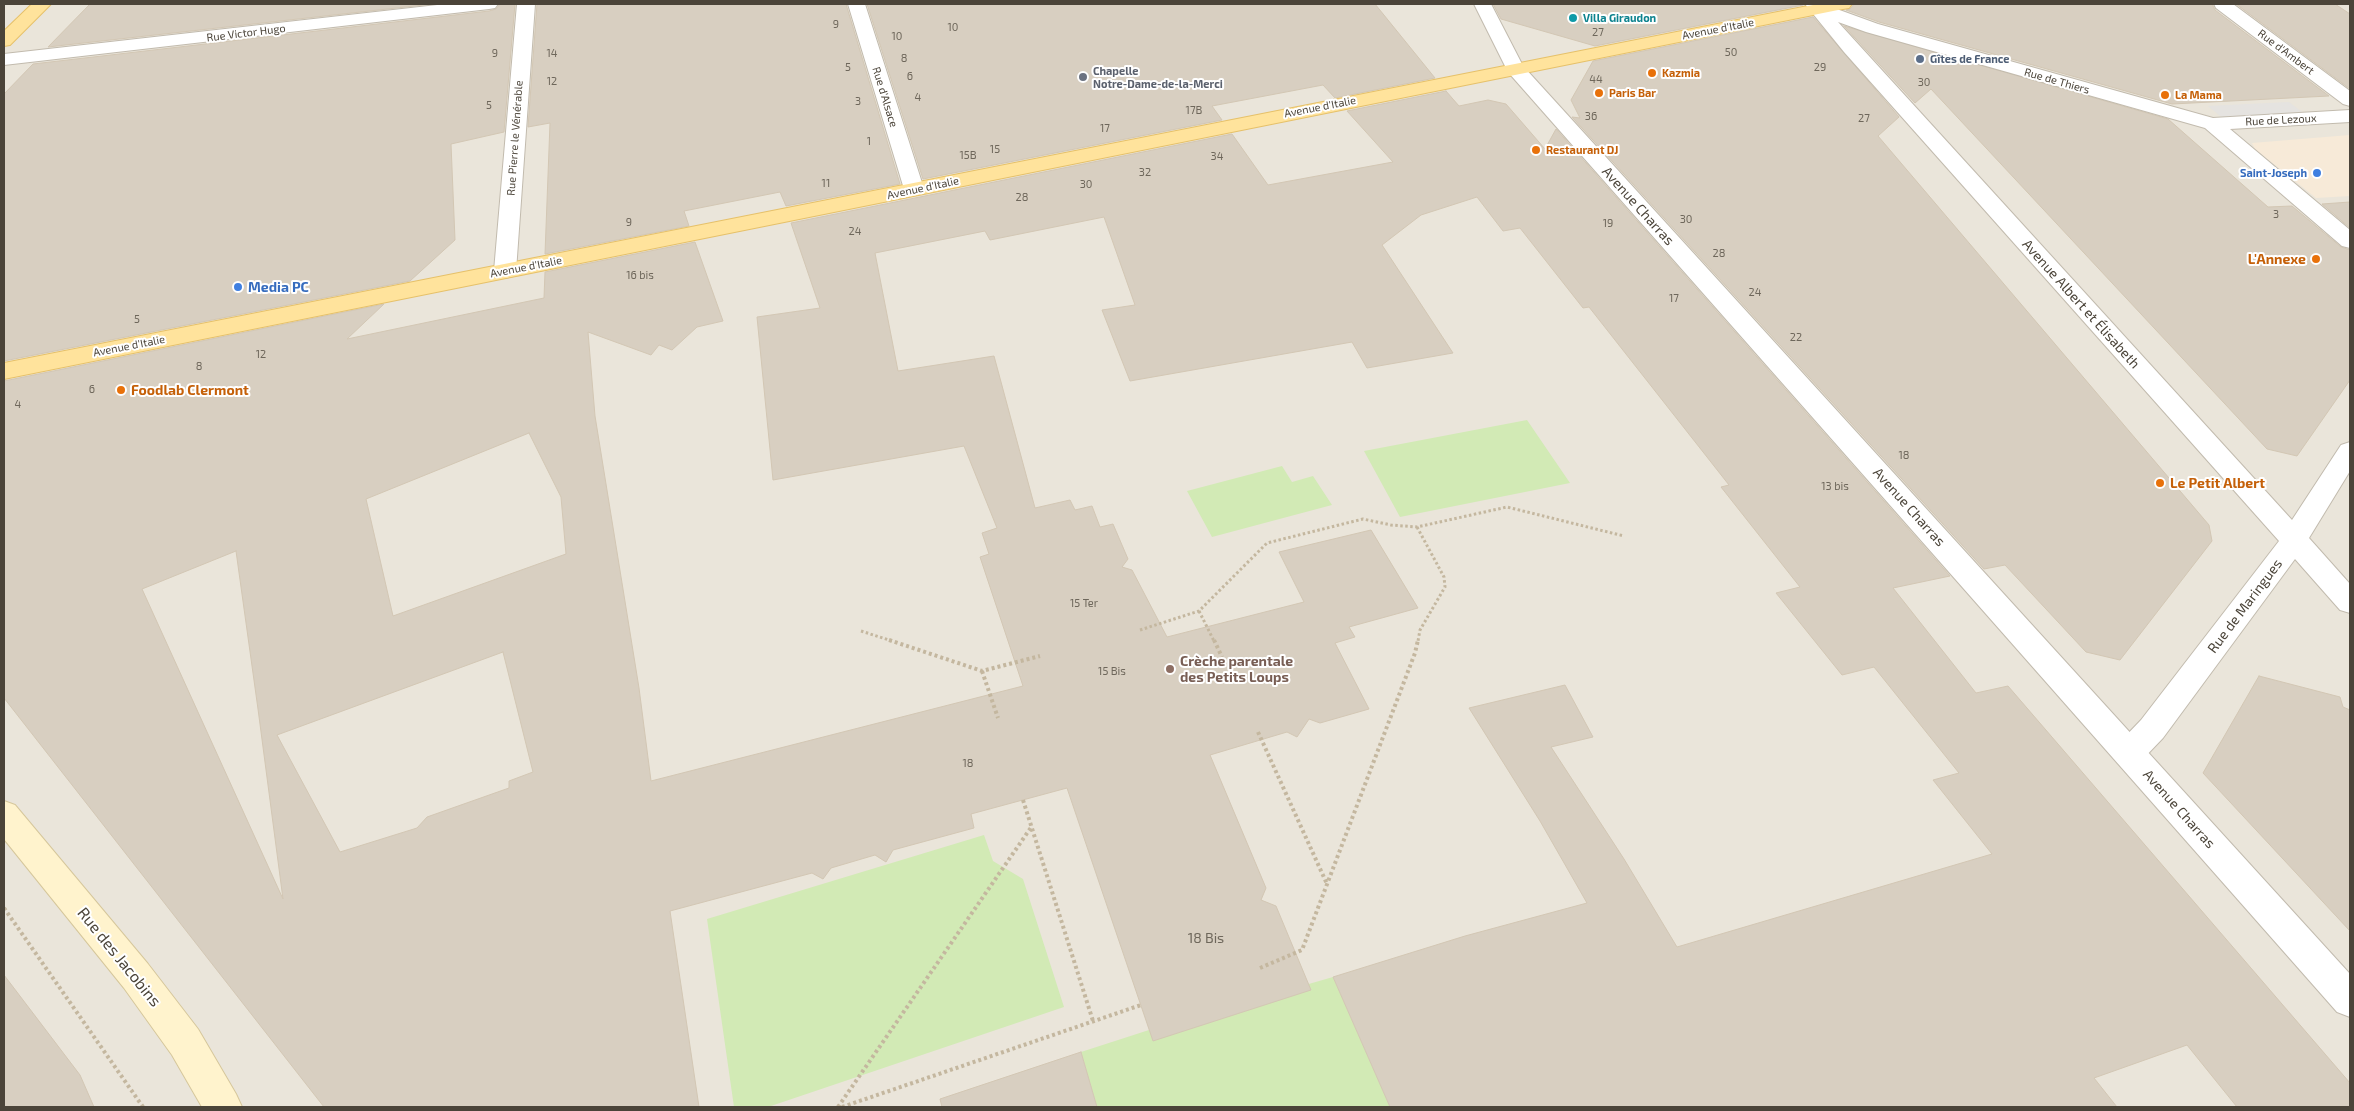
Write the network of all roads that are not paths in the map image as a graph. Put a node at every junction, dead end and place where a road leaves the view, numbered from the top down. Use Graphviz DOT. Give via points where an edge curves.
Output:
graph roads {
  1 [pos="42,4"];
  2 [pos="489,4"];
  3 [pos="526,4"];
  4 [pos="856,4"];
  5 [pos="1483,4"];
  6 [pos="1843,4"];
  7 [pos="2222,4"];
  8 [pos="1816,6"];
  9 [pos="4,41"];
  10 [pos="4,60"];
  11 [pos="1515,68"];
  12 [pos="2350,100"];
  13 [pos="2350,116"];
  14 [pos="2212,124"];
  15 [pos="914,190"];
  16 [pos="2350,241"];
  17 [pos="505,271"];
  18 [pos="4,370"];
  19 [pos="2350,451"];
  20 [pos="2294,540"];
  21 [pos="2338,580"];
  22 [pos="2350,602"];
  23 [pos="2129,753"];
  24 [pos="4,815"];
  25 [pos="2350,1000"];
  26 [pos="224,1107"];
  1 -- 9 [label="main road"];
  2 -- 10 [label="street, Rue Victor Hugo"];
  3 -- 17 [label="street, Rue Pierre le Vénérable"];
  4 -- 15 [label="street, Rue d'Alsace"];
  5 -- 11 [label="street, Avenue Charras"];
  6 -- 8 [label="main road, Avenue d'Italie"];
  7 -- 12 [label="street, Rue d'Ambert"];
  8 -- 11 [label="main road, Avenue d'Italie"];
  8 -- 14 [label="street, Rue de Thiers" via="1872,28"];
  8 -- 20 [label="street, Avenue Albert et Élisabeth" via="1850,48"];
  11 -- 15 [label="main road, Avenue d'Italie"];
  11 -- 23 [label="street, Avenue Charras"];
  13 -- 14 [label="street, Rue de Lezoux"];
  14 -- 16 [label="street"];
  15 -- 17 [label="main road, Avenue d'Italie"];
  17 -- 18 [label="main road, Avenue d'Italie"];
  19 -- 20 [label="street, Rue de Maringues"];
  20 -- 21 [label="street, Avenue Albert et Élisabeth"];
  20 -- 23 [label="street, Rue de Maringues" via="2152,729"];
  21 -- 22 [label="street, Avenue Albert et Élisabeth"];
  23 -- 25 [label="street, Avenue Charras"];
  24 -- 26 [label="main road, Rue des Jacobins" via="158,1005 185,1042"];
}
